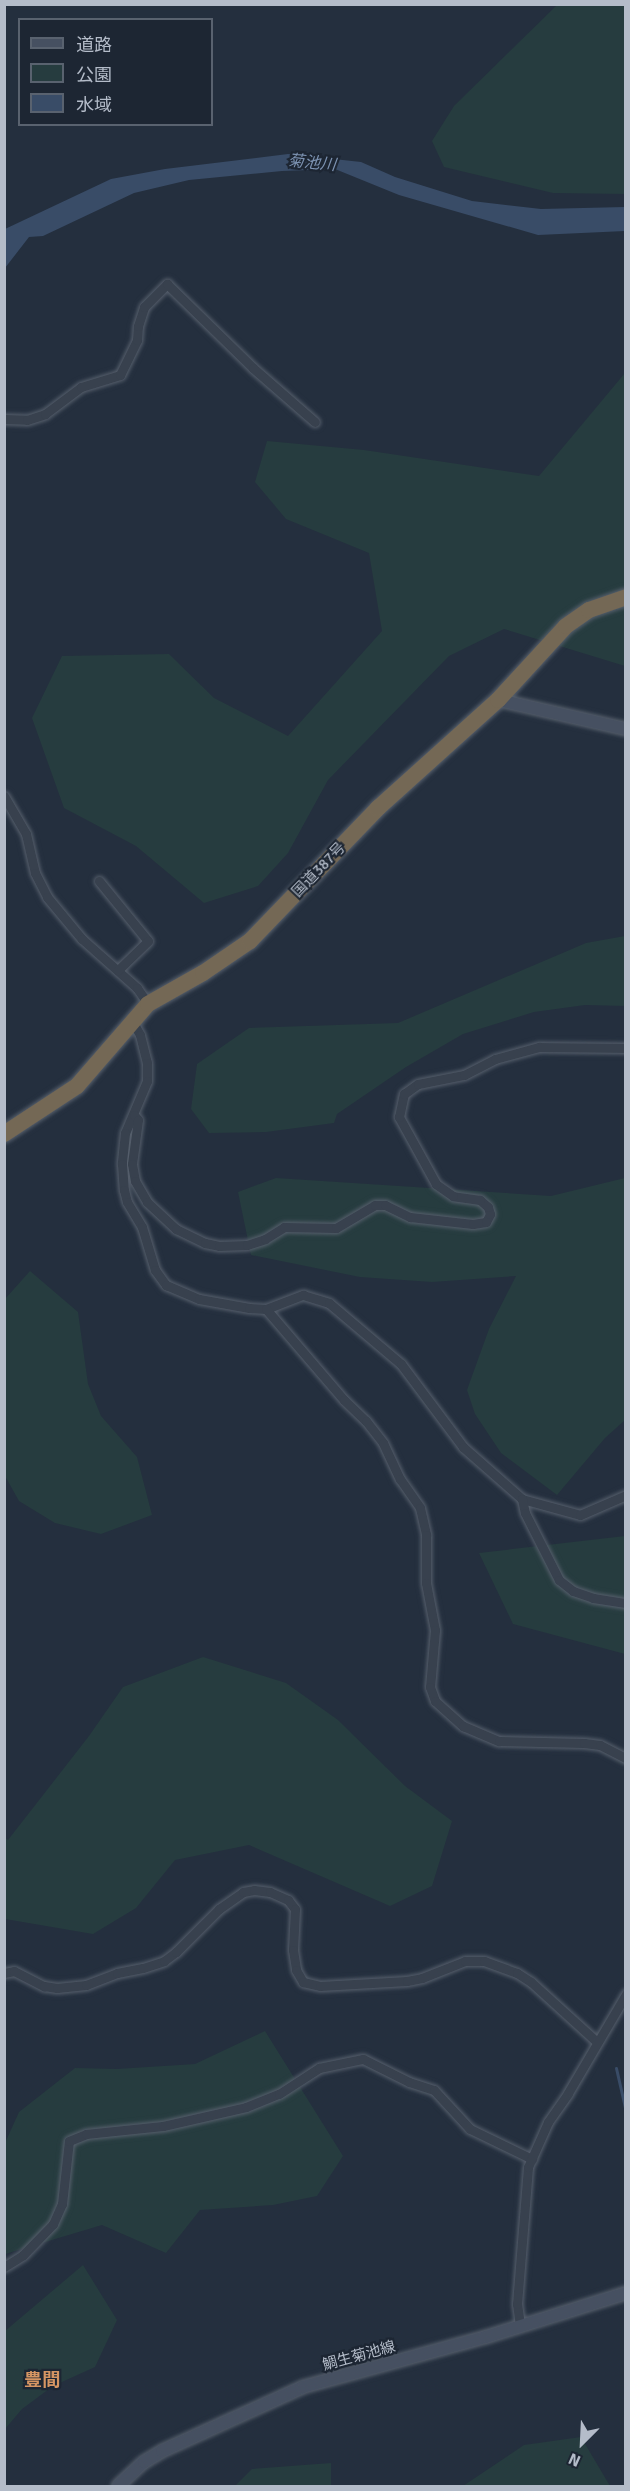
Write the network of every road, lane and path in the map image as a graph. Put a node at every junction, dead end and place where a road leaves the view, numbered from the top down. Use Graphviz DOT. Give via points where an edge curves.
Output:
graph roads {
  1 [pos="4,419"];
  2 [pos="315,422"];
  3 [pos="626,597"];
  4 [pos="498,700"];
  5 [pos="626,729"];
  6 [pos="4,796"];
  7 [pos="99,881"];
  8 [pos="118,970"];
  9 [pos="148,1004"];
  10 [pos="132,1021"];
  11 [pos="626,1048"];
  12 [pos="134,1115"];
  13 [pos="4,1134"];
  14 [pos="266,1309"];
  15 [pos="626,1495"];
  16 [pos="522,1498"];
  17 [pos="626,1603"];
  18 [pos="626,1758"];
  19 [pos="4,1973"];
  20 [pos="626,1995"];
  21 [pos="597,2042"];
  22 [pos="532,2159"];
  23 [pos="4,2267"];
  24 [pos="626,2293"];
  25 [pos="520,2325"];
  26 [pos="118,2487"];
  1 -- 2 [label="street" via="27,420 45,414 81,387 120,375 137,340 144,307 167,284"];
  3 -- 4 [label="highway, 国道387号" via="589,610 566,626"];
  4 -- 5 [label="main road"];
  4 -- 9 [label="highway, 国道387号" via="378,808 250,941"];
  6 -- 8 [label="street" via="26,834 35,873 46,897 82,939"];
  7 -- 8 [label="street" via="148,941"];
  8 -- 9 [label="street"];
  9 -- 10 [label="highway, 国道387号"];
  10 -- 12 [label="street" via="147,1063 147,1081"];
  10 -- 13 [label="highway, 国道387号" via="77,1086"];
  11 -- 12 [label="street" via="539,1047 495,1059 464,1075 418,1083 404,1094 399,1117 436,1184 453,1196 480,1200 488,1207 486,1222 473,1224 418,1218 375,1204 336,1228 284,1227 247,1245 205,1243 176,1229 147,1202 135,1181 132,1164 138,1120"];
  12 -- 14 [label="street" via="126,1133 124,1190 142,1227 155,1270 166,1285 199,1299"];
  14 -- 16 [label="street" via="303,1295 329,1304 401,1365 463,1447"];
  14 -- 18 [label="street" via="366,1421 420,1508 426,1535 426,1584 435,1630 430,1687 435,1701 463,1726 499,1741 600,1745"];
  15 -- 16 [label="street" via="580,1515"];
  16 -- 17 [label="street" via="525,1513 559,1580 573,1591 593,1598"];
  19 -- 21 [label="street" via="14,1971 57,1988 86,1985 143,1968 170,1956 219,1909 243,1892 254,1890 288,1900 295,1909 293,1950 300,1981 320,1986 407,1981 465,1960 484,1960 531,1982"];
  20 -- 21 [label="street"];
  21 -- 22 [label="street" via="548,2122"];
  22 -- 23 [label="street" via="470,2129 434,2090 363,2059 352,2061 319,2068 279,2094 246,2107 163,2126 86,2134 69,2141 62,2204 53,2224 23,2255"];
  22 -- 25 [label="street" via="520,2247"];
  24 -- 25 [label="main road, 鯛生菊池線"];
  25 -- 26 [label="main road, 鯛生菊池線" via="303,2387 162,2451"];
}
